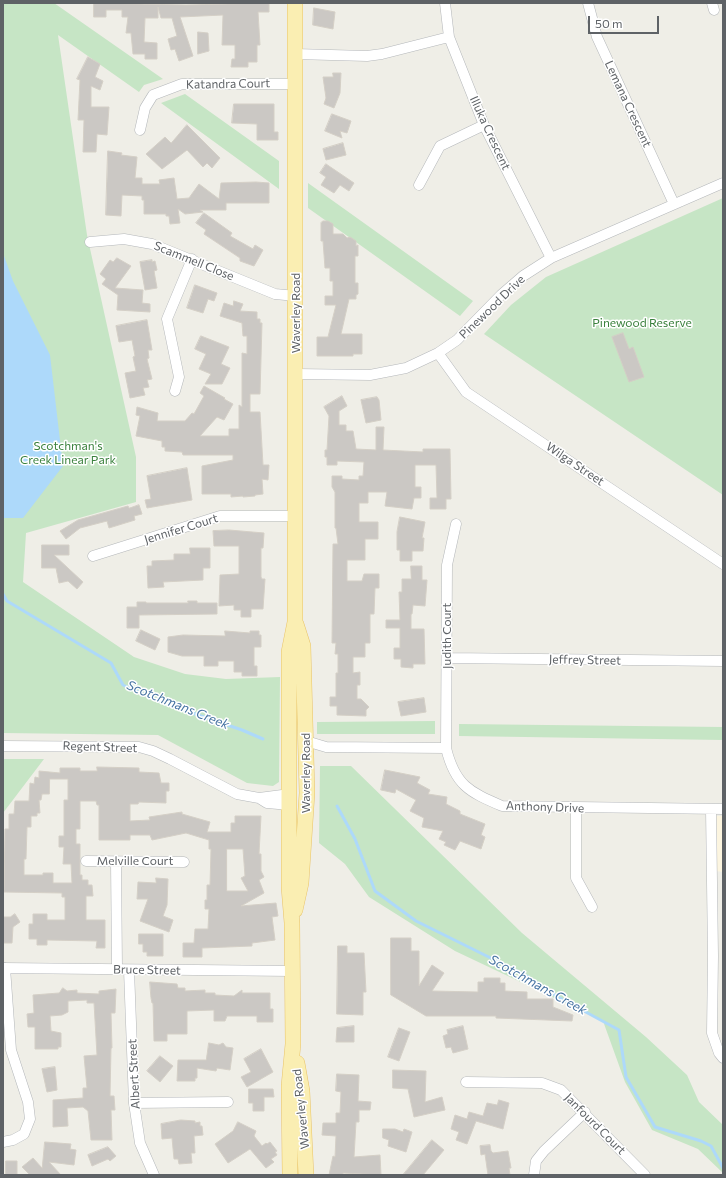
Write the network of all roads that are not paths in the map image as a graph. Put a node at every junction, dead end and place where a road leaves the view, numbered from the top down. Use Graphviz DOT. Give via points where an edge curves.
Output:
graph roads {
  1 [pos="295,3"];
  2 [pos="445,3"];
  3 [pos="588,3"];
  4 [pos="449,37"];
  5 [pos="295,54"];
  6 [pos="294,84"];
  7 [pos="484,125"];
  8 [pos="140,130"];
  9 [pos="723,182"];
  10 [pos="419,185"];
  11 [pos="674,204"];
  12 [pos="90,242"];
  13 [pos="551,258"];
  14 [pos="192,259"];
  15 [pos="296,296"];
  16 [pos="438,353"];
  17 [pos="296,374"];
  18 [pos="175,391"];
  19 [pos="296,516"];
  20 [pos="456,524"];
  21 [pos="94,556"];
  22 [pos="723,564"];
  23 [pos="296,622"];
  24 [pos="447,658"];
  25 [pos="723,661"];
  26 [pos="3,746"];
  27 [pos="326,747"];
  28 [pos="307,748"];
  29 [pos="446,748"];
  30 [pos="307,797"];
  31 [pos="290,799"];
  32 [pos="576,808"];
  33 [pos="711,810"];
  34 [pos="723,810"];
  35 [pos="86,861"];
  36 [pos="116,861"];
  37 [pos="184,862"];
  38 [pos="592,907"];
  39 [pos="292,923"];
  40 [pos="718,956"];
  41 [pos="4,968"];
  42 [pos="116,969"];
  43 [pos="129,970"];
  44 [pos="292,971"];
  45 [pos="293,1044"];
  46 [pos="723,1058"];
  47 [pos="466,1082"];
  48 [pos="228,1102"];
  49 [pos="134,1103"];
  50 [pos="585,1112"];
  51 [pos="3,1142"];
  52 [pos="154,1175"];
  53 [pos="290,1175"];
  54 [pos="306,1175"];
  55 [pos="534,1175"];
  56 [pos="645,1175"];
  1 -- 5 [label="main road, Waverley Road"];
  2 -- 4 [label="street, Illuka Crescent"];
  3 -- 11 [label="street, Lemana Crescent" via="597,37"];
  4 -- 5 [label="street" via="367,56"];
  4 -- 7 [label="street, Illuka Crescent"];
  5 -- 6 [label="main road, Waverley Road"];
  6 -- 8 [label="street, Katandra Court" via="182,84 154,95 145,108"];
  6 -- 15 [label="main road, Waverley Road"];
  7 -- 10 [label="street" via="440,146"];
  7 -- 13 [label="street, Illuka Crescent"];
  9 -- 11 [label="street, Pinewood Drive"];
  11 -- 13 [label="street, Pinewood Drive"];
  12 -- 14 [label="street, Scammell Close" via="124,239 152,244"];
  13 -- 16 [label="street, Pinewood Drive" via="523,276 457,340"];
  14 -- 15 [label="street, Scammell Close" via="275,294"];
  14 -- 18 [label="street" via="167,319 179,377"];
  15 -- 17 [label="main road, Waverley Road"];
  16 -- 17 [label="street, Pinewood Drive" via="406,368 370,375"];
  16 -- 22 [label="street, Wilga Street" via="466,392"];
  17 -- 19 [label="main road, Waverley Road"];
  19 -- 21 [label="street, Jennifer Court" via="220,516"];
  19 -- 23 [label="main road, Waverley Road"];
  20 -- 24 [label="street, Judith Court" via="447,564"];
  23 -- 28 [label="main road, Waverley Road" via="303,646"];
  23 -- 31 [label="main road, Waverley Road" via="290,652"];
  24 -- 25 [label="street, Jeffrey Street"];
  24 -- 29 [label="street, Judith Court"];
  26 -- 31 [label="street, Regent Street" via="139,747 170,758 236,794 259,798 267,803"];
  27 -- 28 [label="street"];
  27 -- 28 [label="street"];
  27 -- 29 [label="street"];
  28 -- 30 [label="main road, Waverley Road"];
  29 -- 32 [label="street, Anthony Drive" via="457,778 475,795 502,806"];
  30 -- 31 [label="main road"];
  30 -- 39 [label="main road, Waverley Road" via="301,883"];
  31 -- 39 [label="main road, Waverley Road" via="289,887"];
  32 -- 33 [label="street, Anthony Drive"];
  32 -- 38 [label="street" via="576,878"];
  33 -- 34 [label="street, Anthony Drive"];
  33 -- 40 [label="street"];
  35 -- 36 [label="street, Melville Court"];
  36 -- 37 [label="street, Melville Court"];
  36 -- 42 [label="street"];
  39 -- 44 [label="main road, Waverley Road"];
  40 -- 46 [label="street" via="712,1032"];
  41 -- 42 [label="street, Bruce Street"];
  41 -- 51 [label="street" via="11,1050 28,1102 30,1120 24,1134"];
  42 -- 43 [label="street, Bruce Street"];
  43 -- 44 [label="street, Bruce Street"];
  43 -- 49 [label="street, Albert Street"];
  44 -- 45 [label="main road, Waverley Road"];
  45 -- 53 [label="main road, Waverley Road" via="289,1086"];
  45 -- 54 [label="main road, Waverley Road" via="302,1092"];
  47 -- 50 [label="street, Janfourd Court" via="542,1083 561,1090"];
  48 -- 49 [label="street"];
  49 -- 52 [label="street, Albert Street" via="140,1143"];
  50 -- 55 [label="street" via="544,1151 536,1161"];
  50 -- 56 [label="street, Janfourd Court"];
}
